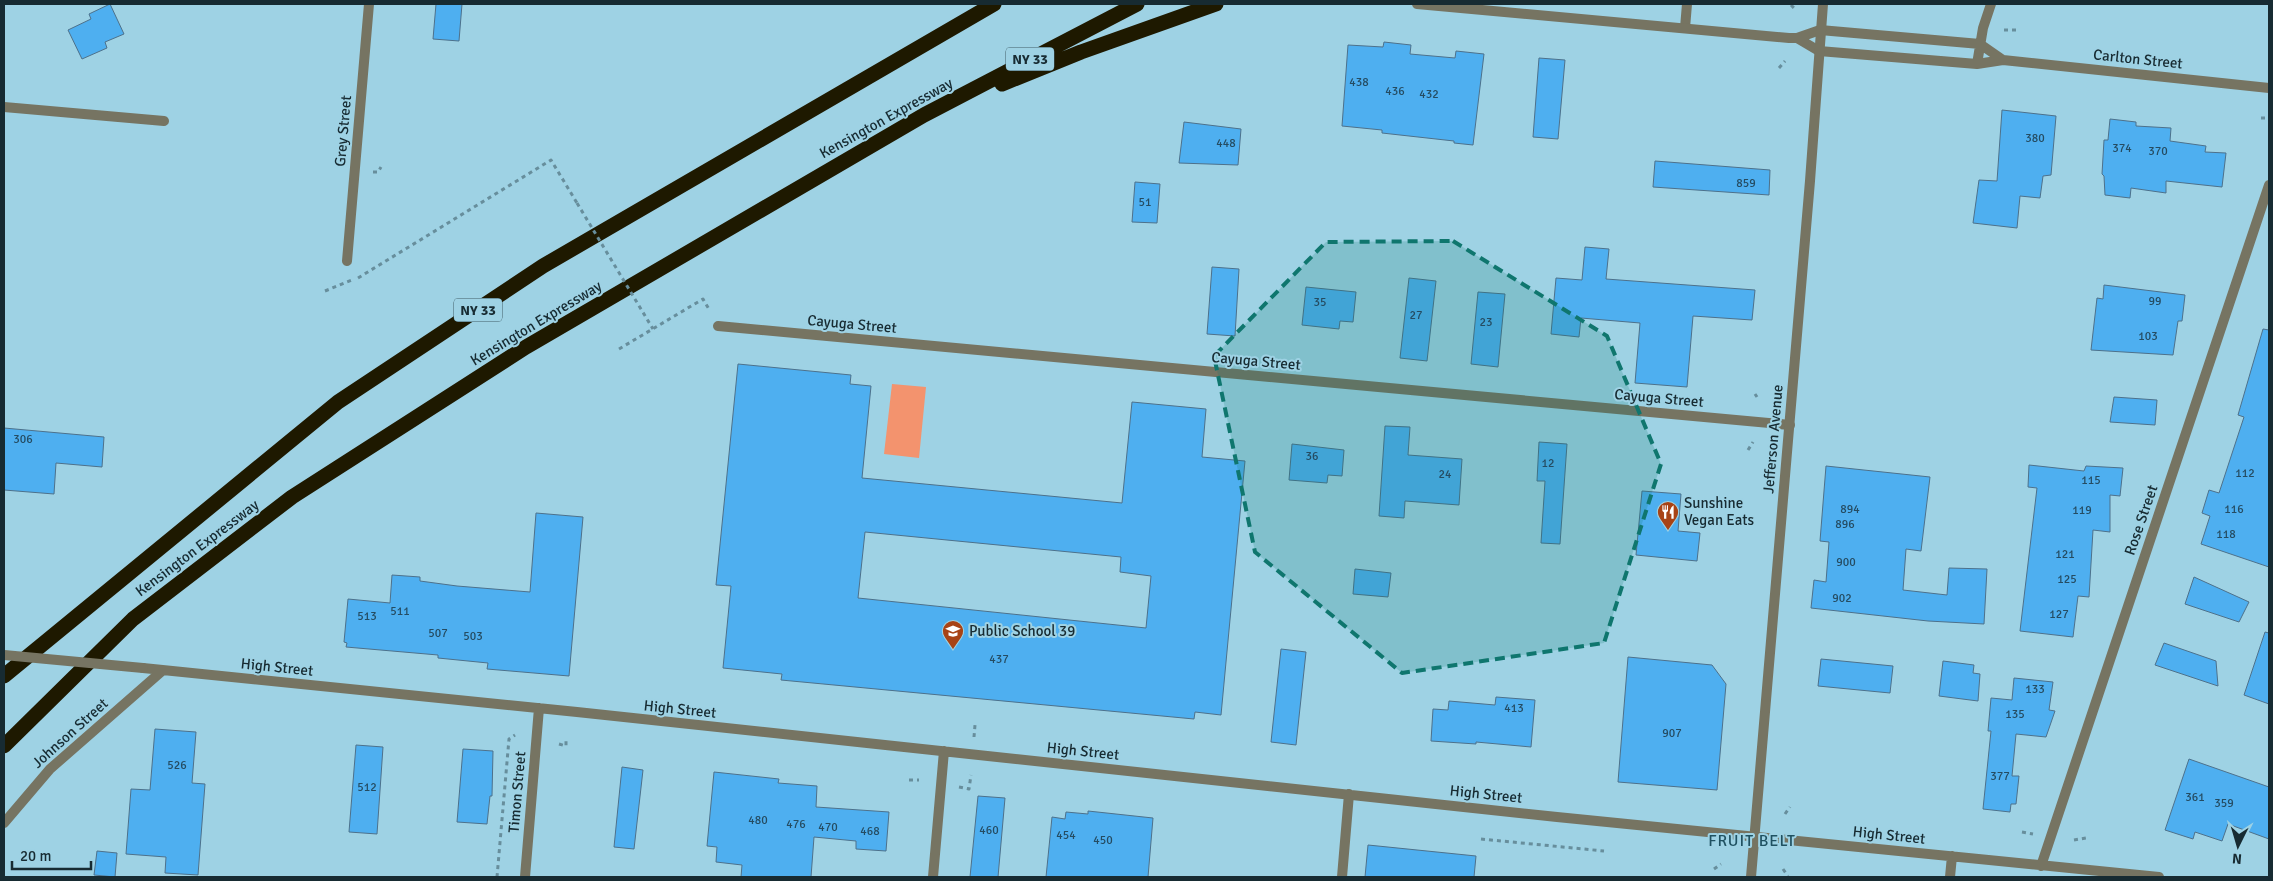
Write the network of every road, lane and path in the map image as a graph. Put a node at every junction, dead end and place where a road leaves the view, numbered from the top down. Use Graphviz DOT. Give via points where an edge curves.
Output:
graph roads {
  1 [pos="369,4"];
  2 [pos="994,4"];
  3 [pos="1137,4"];
  4 [pos="1216,4"];
  5 [pos="1417,4"];
  6 [pos="1687,4"];
  7 [pos="1823,4"];
  8 [pos="1991,4"];
  9 [pos="1791,5"];
  10 [pos="1795,9"];
  11 [pos="1685,28"];
  12 [pos="1820,30"];
  13 [pos="2004,30"];
  14 [pos="2017,30"];
  15 [pos="1797,38"];
  16 [pos="1980,44"];
  17 [pos="1819,51"];
  18 [pos="2003,60"];
  19 [pos="1785,61"];
  20 [pos="1977,64"];
  21 [pos="1779,68"];
  22 [pos="2269,88"];
  23 [pos="4,107"];
  24 [pos="924,115"];
  25 [pos="2260,118"];
  26 [pos="2269,118"];
  27 [pos="164,121"];
  28 [pos="381,166"];
  29 [pos="378,172"];
  30 [pos="2269,185"];
  31 [pos="347,261"];
  32 [pos="325,291"];
  33 [pos="707,306"];
  34 [pos="718,326"];
  35 [pos="653,329"];
  36 [pos="619,349"];
  37 [pos="1790,425"];
  38 [pos="1753,442"];
  39 [pos="1748,450"];
  40 [pos="4,654"];
  41 [pos="162,671"];
  42 [pos="4,676"];
  43 [pos="538,708"];
  44 [pos="975,725"];
  45 [pos="515,735"];
  46 [pos="566,738"];
  47 [pos="974,738"];
  48 [pos="559,744"];
  49 [pos="4,746"];
  50 [pos="944,751"];
  51 [pos="971,775"];
  52 [pos="909,780"];
  53 [pos="919,780"];
  54 [pos="958,787"];
  55 [pos="1349,794"];
  56 [pos="1790,807"];
  57 [pos="1785,814"];
  58 [pos="4,823"];
  59 [pos="2022,832"];
  60 [pos="2036,834"];
  61 [pos="1754,837"];
  62 [pos="2086,838"];
  63 [pos="1481,839"];
  64 [pos="2074,840"];
  65 [pos="1604,851"];
  66 [pos="1952,856"];
  67 [pos="1721,864"];
  68 [pos="2041,866"];
  69 [pos="1714,869"];
  70 [pos="1783,870"];
  71 [pos="1788,876"];
  72 [pos="497,877"];
  73 [pos="524,877"];
  74 [pos="933,877"];
  75 [pos="1342,877"];
  76 [pos="1751,877"];
  77 [pos="1950,877"];
  78 [pos="2159,877"];
  1 -- 31 [label="street, Grey Street"];
  2 -- 42 [label="highway, Kensington Expressway / NY 33" via="543,266 338,402"];
  3 -- 24 [label="highway, Kensington Expressway / NY 33"];
  4 -- 24 [label="highway" via="1081,52"];
  5 -- 11 [label="street, Carlton Street"];
  6 -- 11 [label="street"];
  7 -- 12 [label="street, Jefferson Avenue"];
  8 -- 16 [label="street"];
  9 -- 10 [label="path"];
  11 -- 15 [label="street, Carlton Street"];
  12 -- 15 [label="street, Carlton Street"];
  12 -- 16 [label="street, Carlton Street"];
  12 -- 17 [label="street, Jefferson Avenue"];
  13 -- 14 [label="path"];
  15 -- 17 [label="street, Carlton Street"];
  16 -- 18 [label="street, Carlton Street"];
  16 -- 20 [label="street"];
  17 -- 20 [label="street, Carlton Street"];
  17 -- 37 [label="street, Jefferson Avenue"];
  18 -- 20 [label="street, Carlton Street"];
  18 -- 22 [label="street, Carlton Street"];
  19 -- 21 [label="path"];
  23 -- 27 [label="street"];
  24 -- 49 [label="highway, Kensington Expressway / NY 33" via="526,347 292,497 133,619"];
  25 -- 26 [label="path"];
  28 -- 29 [label="path"];
  30 -- 68 [label="street, Rose Street"];
  32 -- 35 [label="path, bridge" via="367,274 551,160"];
  33 -- 35 [label="path" via="703,299"];
  34 -- 37 [label="street, Cayuga Street"];
  35 -- 36 [label="path"];
  37 -- 61 [label="street, Jefferson Avenue"];
  38 -- 39 [label="path"];
  40 -- 41 [label="street, High Street, bridge"];
  41 -- 43 [label="street, High Street"];
  41 -- 58 [label="street, Johnson Street" via="50,769"];
  43 -- 50 [label="street, High Street"];
  43 -- 73 [label="street, Timon Street"];
  44 -- 47 [label="path"];
  45 -- 72 [label="path, Timon Street" via="509,739"];
  46 -- 48 [label="path" via="566,746"];
  50 -- 55 [label="street, High Street"];
  50 -- 74 [label="street"];
  51 -- 54 [label="path" via="969,788"];
  52 -- 53 [label="path"];
  55 -- 61 [label="street, High Street"];
  55 -- 75 [label="street"];
  56 -- 57 [label="path"];
  59 -- 60 [label="path"];
  61 -- 66 [label="street, High Street"];
  61 -- 76 [label="street, Jefferson Avenue"];
  62 -- 64 [label="path"];
  63 -- 65 [label="path"];
  66 -- 68 [label="street, High Street"];
  66 -- 77 [label="street"];
  67 -- 69 [label="path"];
  68 -- 78 [label="street, High Street"];
  70 -- 71 [label="path"];
}
